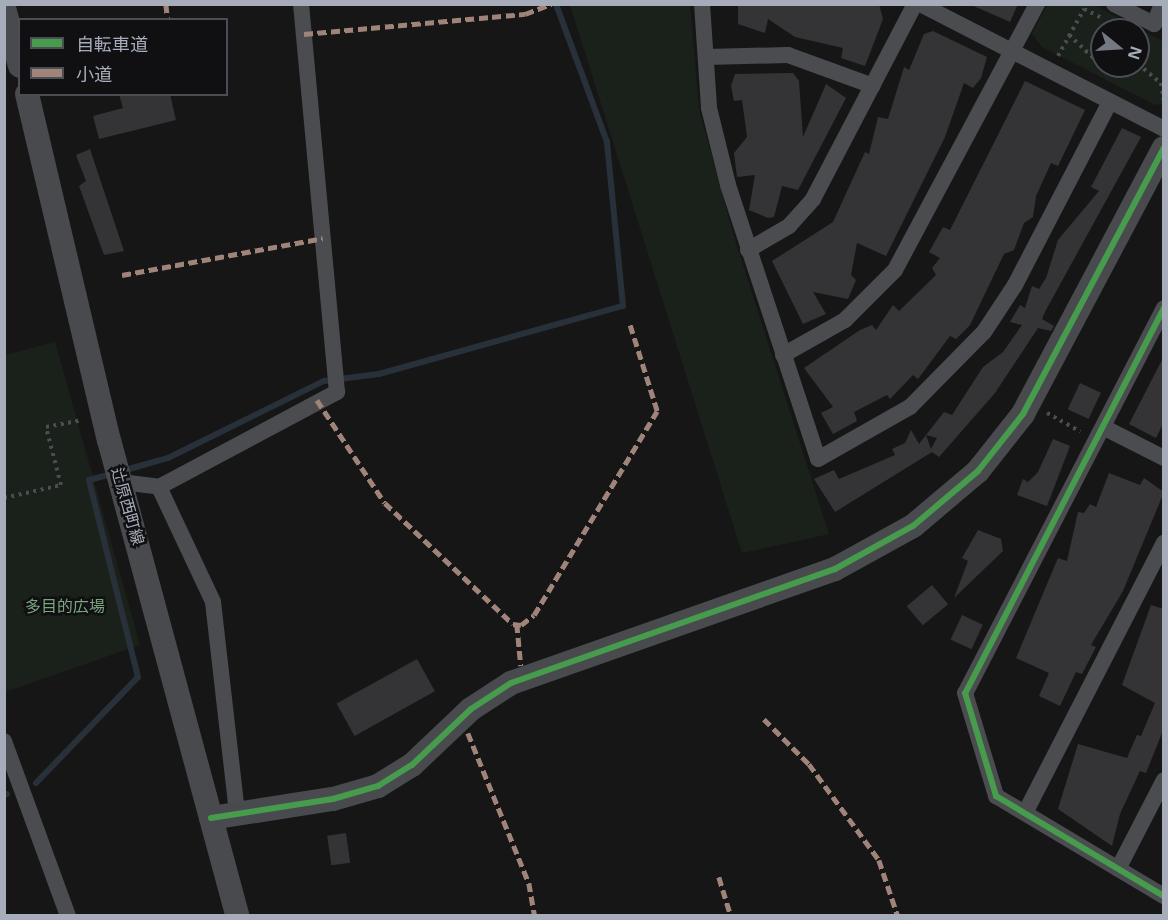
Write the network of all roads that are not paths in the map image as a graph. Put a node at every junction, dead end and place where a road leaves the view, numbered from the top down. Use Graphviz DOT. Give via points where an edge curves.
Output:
graph roads {
  1 [pos="301,4"];
  2 [pos="702,4"];
  3 [pos="915,4"];
  4 [pos="920,4"];
  5 [pos="1037,4"];
  6 [pos="1114,4"];
  7 [pos="1162,4"];
  8 [pos="4,8"];
  9 [pos="1012,51"];
  10 [pos="707,57"];
  11 [pos="18,59"];
  12 [pos="873,86"];
  13 [pos="27,96"];
  14 [pos="1110,102"];
  15 [pos="1164,129"];
  16 [pos="1164,148"];
  17 [pos="748,250"];
  18 [pos="1164,308"];
  19 [pos="783,355"];
  20 [pos="1096,431"];
  21 [pos="1164,458"];
  22 [pos="118,474"];
  23 [pos="159,487"];
  24 [pos="1164,543"];
  25 [pos="4,741"];
  26 [pos="1164,780"];
  27 [pos="1025,813"];
  28 [pos="237,814"];
  29 [pos="211,818"];
  30 [pos="1118,869"];
  31 [pos="1164,896"];
  32 [pos="68,915"];
  33 [pos="237,915"];
  1 -- 23 [label="street" via="338,392"];
  2 -- 10 [label="street"];
  3 -- 12 [label="street"];
  4 -- 9 [label="street"];
  5 -- 9 [label="street"];
  6 -- 7 [label="street" via="1154,24"];
  8 -- 11 [label="street"];
  9 -- 14 [label="street"];
  9 -- 19 [label="street" via="895,270 844,320"];
  10 -- 12 [label="street" via="788,55"];
  10 -- 17 [label="street" via="709,108"];
  12 -- 17 [label="street" via="813,199 789,226"];
  13 -- 22 [label="street, 辻原西町線"];
  14 -- 15 [label="street"];
  14 -- 19 [label="street" via="1004,303 957,364 910,407 818,459"];
  16 -- 28 [label="street" via="1023,414 978,471 913,526 835,569 511,683 471,709 412,765 378,786"];
  17 -- 19 [label="street"];
  18 -- 20 [label="street"];
  20 -- 21 [label="street"];
  20 -- 27 [label="street" via="965,693 996,796"];
  22 -- 23 [label="street"];
  22 -- 29 [label="street, 辻原西町線"];
  23 -- 28 [label="street" via="213,602"];
  24 -- 27 [label="street"];
  25 -- 32 [label="street"];
  26 -- 30 [label="street"];
  27 -- 30 [label="street"];
  28 -- 29 [label="street"];
  29 -- 33 [label="street, 辻原西町線"];
  30 -- 31 [label="street"];
}
